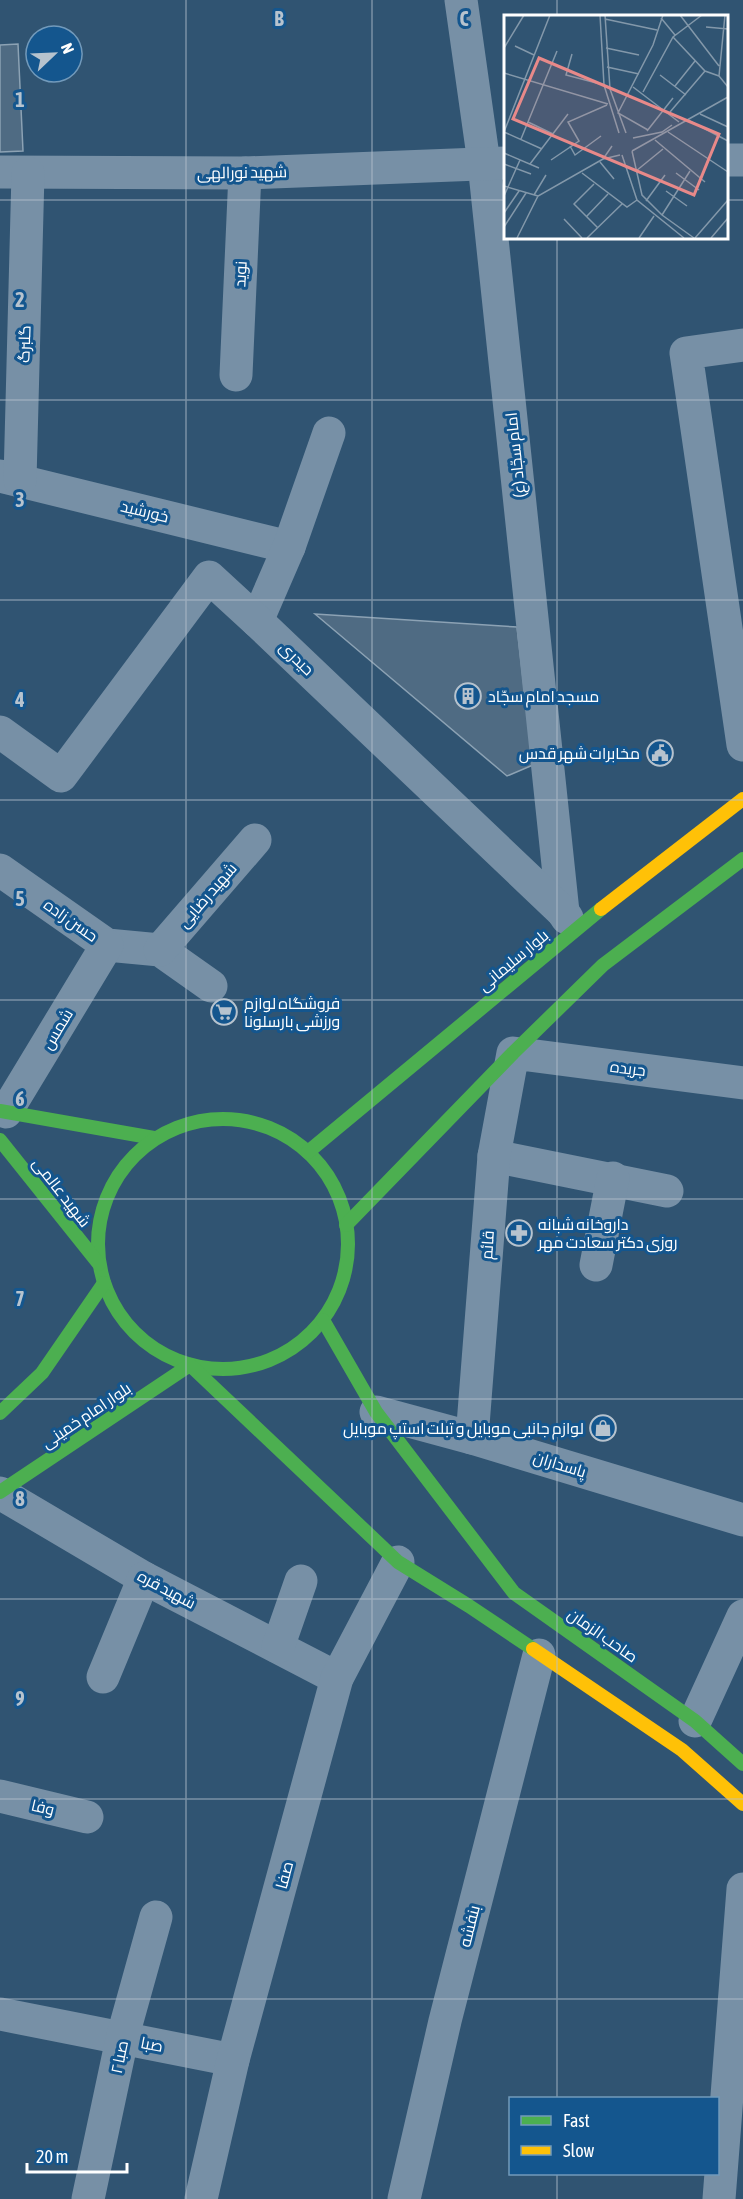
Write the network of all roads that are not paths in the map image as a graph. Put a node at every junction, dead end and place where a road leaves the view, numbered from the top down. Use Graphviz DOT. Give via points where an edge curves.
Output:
graph roads {
  1 [pos="461,0"];
  2 [pos="495,163"];
  3 [pos="14,172"];
  4 [pos="245,173"];
  5 [pos="743,345"];
  6 [pos="236,375"];
  7 [pos="329,434"];
  8 [pos="10,478"];
  9 [pos="289,547"];
  10 [pos="257,621"];
  11 [pos="0,732"];
  12 [pos="743,745"];
  13 [pos="743,799"];
  14 [pos="255,840"];
  15 [pos="743,860"];
  16 [pos="0,870"];
  17 [pos="568,921"];
  18 [pos="107,945"];
  19 [pos="160,950"];
  20 [pos="211,986"];
  21 [pos="513,1053"];
  22 [pos="743,1083"];
  23 [pos="2,1121"];
  24 [pos="154,1138"];
  25 [pos="308,1152"];
  26 [pos="494,1156"];
  27 [pos="613,1178"];
  28 [pos="667,1191"];
  29 [pos="346,1224"];
  30 [pos="99,1264"];
  31 [pos="596,1265"];
  32 [pos="104,1283"];
  33 [pos="323,1320"];
  34 [pos="190,1365"];
  35 [pos="376,1412"];
  36 [pos="0,1413"];
  37 [pos="412,1437"];
  38 [pos="472,1438"];
  39 [pos="0,1492"];
  40 [pos="743,1520"];
  41 [pos="398,1562"];
  42 [pos="144,1578"];
  43 [pos="301,1581"];
  44 [pos="743,1616"];
  45 [pos="278,1647"];
  46 [pos="539,1655"];
  47 [pos="103,1677"];
  48 [pos="337,1678"];
  49 [pos="688,1736"];
  50 [pos="743,1764"];
  51 [pos="0,1796"];
  52 [pos="743,1804"];
  53 [pos="87,1817"];
  54 [pos="743,1889"];
  55 [pos="156,1917"];
  56 [pos="0,2014"];
  57 [pos="122,2039"];
  58 [pos="233,2060"];
  59 [pos="88,2199"];
  60 [pos="201,2199"];
  61 [pos="404,2199"];
  62 [pos="719,2199"];
  1 -- 2 [label="street, امام سجّاد (ع)"];
  2 -- 4 [label="street, شهید نورالهی"];
  2 -- 17 [label="street, امام سجّاد (ع)"];
  3 -- 4 [label="street, شهید نورالهی"];
  3 -- 8 [label="street, گلبرگ"];
  4 -- 6 [label="street, نوید"];
  5 -- 12 [label="street" via="686,353"];
  7 -- 9 [label="street"];
  8 -- 9 [label="street, خورشید"];
  9 -- 10 [label="street"];
  10 -- 11 [label="street, حیدری" via="208,577 61,776"];
  10 -- 17 [label="street, حیدری"];
  13 -- 17 [label="main road, بلوار سلیمانی"];
  14 -- 19 [label="street, شهید رضایی"];
  15 -- 21 [label="main road" via="603,965"];
  16 -- 18 [label="street, حسن زاده"];
  17 -- 25 [label="main road, بلوار سلیمانی"];
  18 -- 19 [label="street, حسن زاده"];
  18 -- 23 [label="street, شمس"];
  19 -- 20 [label="street, حسن زاده"];
  21 -- 22 [label="street, جریده"];
  21 -- 26 [label="street, قائم"];
  21 -- 29 [label="main road"];
  23 -- 24 [label="main road"];
  23 -- 30 [label="main road, شهید عالمی"];
  24 -- 25 [label="main road" via="184,1124 217,1119 250,1121 282,1133"];
  24 -- 30 [label="main road" via="127,1162 108,1193 98,1228"];
  25 -- 29 [label="main road" via="333,1185"];
  26 -- 27 [label="street"];
  26 -- 38 [label="street, قائم"];
  27 -- 28 [label="street"];
  27 -- 31 [label="street"];
  29 -- 33 [label="main road" via="347,1258 342,1280"];
  30 -- 32 [label="main road"];
  32 -- 34 [label="main road" via="123,1319 153,1348"];
  32 -- 36 [label="main road" via="42,1373"];
  33 -- 34 [label="main road" via="299,1344 247,1368 219,1370"];
  33 -- 35 [label="main road"];
  34 -- 39 [label="main road, بلوار امام خمینی"];
  34 -- 41 [label="main road"];
  35 -- 37 [label="street, پاسداران"];
  37 -- 38 [label="street, پاسداران"];
  37 -- 49 [label="main road, صاحب الزمان" via="458,1519 514,1593"];
  38 -- 40 [label="street, پاسداران"];
  39 -- 42 [label="street, شهید قره"];
  41 -- 46 [label="main road"];
  41 -- 48 [label="street, صفا"];
  42 -- 45 [label="street, شهید قره"];
  42 -- 47 [label="street"];
  43 -- 45 [label="street"];
  44 -- 49 [label="street"];
  45 -- 48 [label="street, شهید قره"];
  46 -- 49 [label="main road"];
  46 -- 61 [label="street, بنفشه" via="445,2021"];
  48 -- 58 [label="street, صفا"];
  49 -- 50 [label="main road, صاحب الزمان"];
  49 -- 52 [label="main road, صاحب الزمان"];
  51 -- 53 [label="street, وفا"];
  54 -- 62 [label="street"];
  55 -- 57 [label="street, صبا ۲"];
  56 -- 57 [label="street, صبا"];
  57 -- 58 [label="street, صبا"];
  57 -- 59 [label="street, صبا ۲"];
  58 -- 60 [label="street, صفا"];
}
